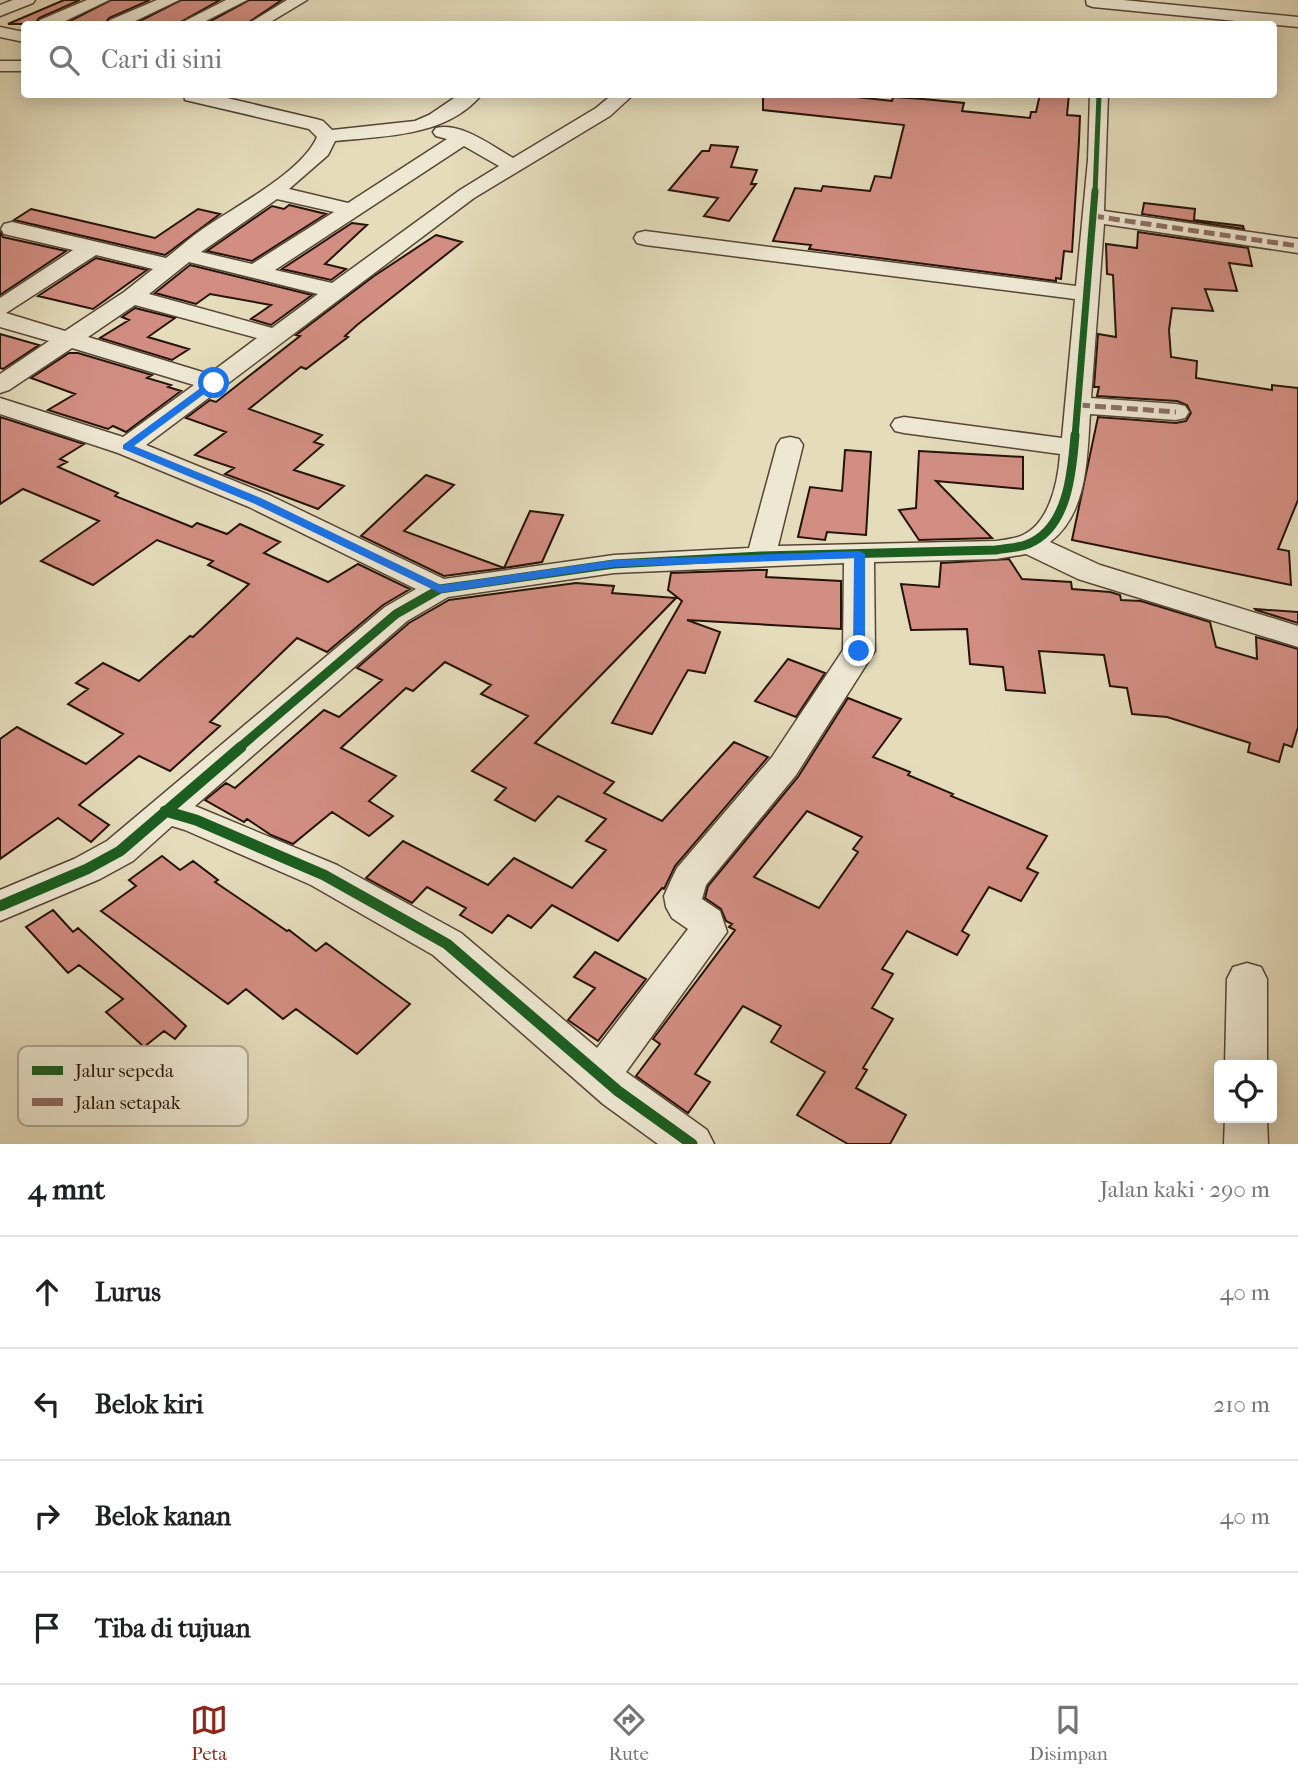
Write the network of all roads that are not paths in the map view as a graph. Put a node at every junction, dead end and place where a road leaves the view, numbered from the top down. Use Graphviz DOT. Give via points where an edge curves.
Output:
graph roads {
  1 [pos="27,0"];
  2 [pos="101,0"];
  3 [pos="171,0"];
  4 [pos="239,0"];
  5 [pos="268,0"];
  6 [pos="1093,1"];
  7 [pos="296,2"];
  8 [pos="0,11"];
  9 [pos="53,21"];
  10 [pos="123,21"];
  11 [pos="194,21"];
  12 [pos="261,21"];
  13 [pos="1096,21"];
  14 [pos="1298,22"];
  15 [pos="0,32"];
  16 [pos="21,36"];
  17 [pos="0,66"];
  18 [pos="21,66"];
  19 [pos="201,98"];
  20 [pos="467,98"];
  21 [pos="620,98"];
  22 [pos="1099,98"];
  23 [pos="419,126"];
  24 [pos="327,135"];
  25 [pos="463,138"];
  26 [pos="512,165"];
  27 [pos="274,192"];
  28 [pos="351,210"];
  29 [pos="1093,216"];
  30 [pos="12,229"];
  31 [pos="645,239"];
  32 [pos="1298,246"];
  33 [pos="93,247"];
  34 [pos="178,260"];
  35 [pos="256,272"];
  36 [pos="336,290"];
  37 [pos="1087,294"];
  38 [pos="132,297"];
  39 [pos="0,308"];
  40 [pos="0,319"];
  41 [pos="276,336"];
  42 [pos="68,340"];
  43 [pos="214,383"];
  44 [pos="0,384"];
  45 [pos="1079,405"];
  46 [pos="0,406"];
  47 [pos="1176,412"];
  48 [pos="904,425"];
  49 [pos="790,445"];
  50 [pos="127,447"];
  51 [pos="1074,448"];
  52 [pos="1029,544"];
  53 [pos="859,554"];
  54 [pos="761,556"];
  55 [pos="440,589"];
  56 [pos="1298,637"];
  57 [pos="165,811"];
  58 [pos="0,906"];
  59 [pos="1247,979"];
  60 [pos="1246,1060"];
  61 [pos="601,1074"];
  62 [pos="1246,1123"];
  63 [pos="692,1144"];
  64 [pos="1246,1144"];
  1 -- 8 [label="street"];
  2 -- 9 [label="street"];
  3 -- 10 [label="street"];
  4 -- 11 [label="street"];
  5 -- 7 [label="street"];
  6 -- 13 [label="street"];
  6 -- 14 [label="street"];
  7 -- 12 [label="street"];
  15 -- 16 [label="street"];
  17 -- 18 [label="street"];
  19 -- 24 [label="street" via="316,125"];
  20 -- 23 [label="street"];
  21 -- 26 [label="street"];
  22 -- 29 [label="street"];
  23 -- 24 [label="street"];
  23 -- 25 [label="street"];
  24 -- 27 [label="street" via="321,151"];
  25 -- 26 [label="street"];
  25 -- 28 [label="street"];
  26 -- 36 [label="street"];
  27 -- 28 [label="street"];
  27 -- 34 [label="street"];
  28 -- 35 [label="street"];
  29 -- 32 [label="street"];
  29 -- 37 [label="street"];
  30 -- 33 [label="street"];
  31 -- 37 [label="street"];
  33 -- 34 [label="street"];
  33 -- 39 [label="street"];
  34 -- 35 [label="street"];
  34 -- 38 [label="street"];
  35 -- 36 [label="street"];
  36 -- 41 [label="street"];
  37 -- 45 [label="street"];
  38 -- 41 [label="street"];
  38 -- 42 [label="street"];
  40 -- 42 [label="street"];
  41 -- 43 [label="street"];
  42 -- 43 [label="street"];
  42 -- 44 [label="street"];
  43 -- 50 [label="street"];
  45 -- 47 [label="street"];
  45 -- 51 [label="street"];
  46 -- 50 [label="street"];
  48 -- 51 [label="street"];
  49 -- 54 [label="street"];
  50 -- 55 [label="street" via="259,501"];
  51 -- 52 [label="street" via="1072,477 1062,509 1054,525"];
  52 -- 53 [label="street" via="996,550"];
  52 -- 56 [label="street" via="1089,572"];
  53 -- 54 [label="street"];
  53 -- 61 [label="street" via="859,651 784,766 690,878 683,902 707,922 708,932"];
  54 -- 55 [label="street" via="614,564"];
  55 -- 57 [label="street" via="396,614"];
  57 -- 58 [label="street" via="120,851"];
  57 -- 61 [label="street" via="197,820 324,875 447,944"];
  59 -- 60 [label="street"];
  61 -- 63 [label="street"];
  62 -- 64 [label="street"];
}
